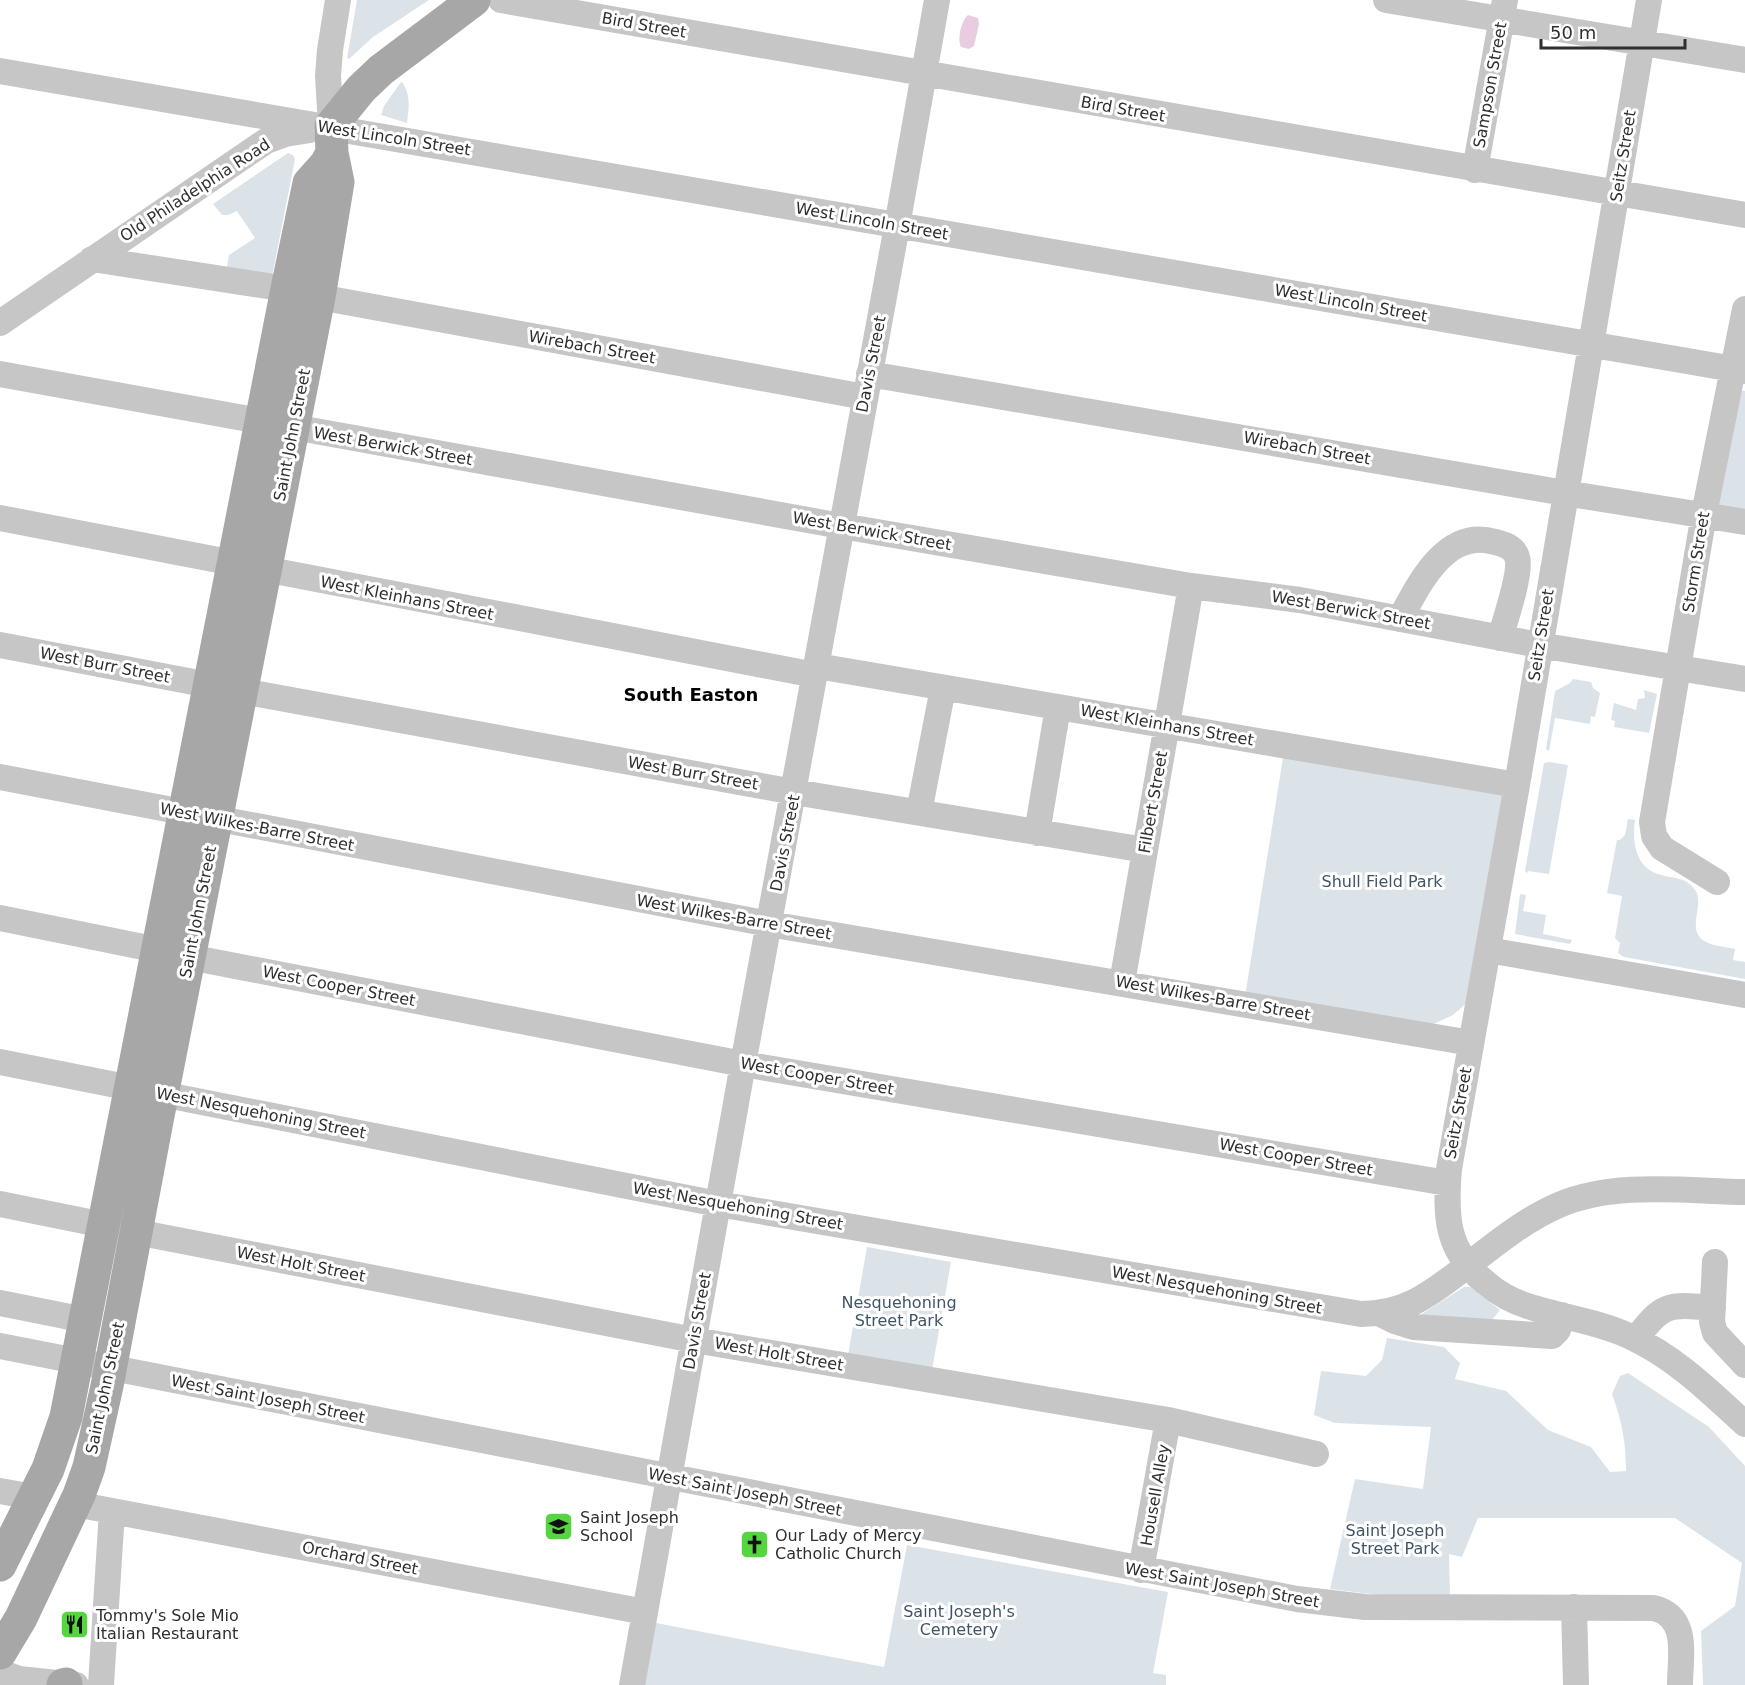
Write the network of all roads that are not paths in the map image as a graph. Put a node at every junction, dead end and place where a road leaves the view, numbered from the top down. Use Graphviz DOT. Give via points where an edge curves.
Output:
graph roads {
  1 [pos="338,0"];
  2 [pos="474,0"];
  3 [pos="501,0"];
  4 [pos="937,0"];
  5 [pos="1386,0"];
  6 [pos="1649,0"];
  7 [pos="1503,10"];
  8 [pos="1642,42"];
  9 [pos="1745,60"];
  10 [pos="0,71"];
  11 [pos="924,75"];
  12 [pos="331,140"];
  13 [pos="1475,170"];
  14 [pos="1617,193"];
  15 [pos="1745,215"];
  16 [pos="897,226"];
  17 [pos="92,259"];
  18 [pos="287,289"];
  19 [pos="319,297"];
  20 [pos="1745,309"];
  21 [pos="0,323"];
  22 [pos="1592,345"];
  23 [pos="1739,370"];
  24 [pos="0,374"];
  25 [pos="867,385"];
  26 [pos="261,422"];
  27 [pos="293,428"];
  28 [pos="1565,493"];
  29 [pos="1704,514"];
  30 [pos="0,518"];
  31 [pos="1745,522"];
  32 [pos="841,526"];
  33 [pos="233,563"];
  34 [pos="266,570"];
  35 [pos="1191,586"];
  36 [pos="1400,618"];
  37 [pos="1500,638"];
  38 [pos="0,645"];
  39 [pos="1539,645"];
  40 [pos="1679,667"];
  41 [pos="816,671"];
  42 [pos="1745,679"];
  43 [pos="209,685"];
  44 [pos="943,688"];
  45 [pos="242,691"];
  46 [pos="1058,707"];
  47 [pos="1166,725"];
  48 [pos="0,777"];
  49 [pos="1517,785"];
  50 [pos="794,792"];
  51 [pos="919,812"];
  52 [pos="184,813"];
  53 [pos="216,819"];
  54 [pos="1037,833"];
  55 [pos="1144,850"];
  56 [pos="1718,882"];
  57 [pos="0,918"];
  58 [pos="769,924"];
  59 [pos="158,950"];
  60 [pos="1488,950"];
  61 [pos="189,957"];
  62 [pos="1122,982"];
  63 [pos="1745,995"];
  64 [pos="1471,1043"];
  65 [pos="0,1062"];
  66 [pos="743,1064"];
  67 [pos="131,1087"];
  68 [pos="162,1094"];
  69 [pos="1447,1183"];
  70 [pos="1745,1192"];
  71 [pos="0,1204"];
  72 [pos="718,1204"];
  73 [pos="104,1225"];
  74 [pos="136,1232"];
  75 [pos="1715,1262"];
  76 [pos="1467,1266"];
  77 [pos="0,1303"];
  78 [pos="1713,1308"];
  79 [pos="1379,1313"];
  80 [pos="1562,1315"];
  81 [pos="85,1320"];
  82 [pos="694,1340"];
  83 [pos="1636,1340"];
  84 [pos="0,1346"];
  85 [pos="77,1361"];
  86 [pos="1745,1365"];
  87 [pos="110,1368"];
  88 [pos="1168,1420"];
  89 [pos="1745,1424"];
  90 [pos="1316,1454"];
  91 [pos="668,1477"];
  92 [pos="0,1491"];
  93 [pos="34,1497"];
  94 [pos="75,1504"];
  95 [pos="112,1511"];
  96 [pos="0,1565"];
  97 [pos="1142,1570"];
  98 [pos="1574,1607"];
  99 [pos="645,1612"];
  100 [pos="0,1653"];
  101 [pos="0,1672"];
  102 [pos="68,1685"];
  103 [pos="101,1685"];
  104 [pos="632,1685"];
  105 [pos="1576,1685"];
  106 [pos="1680,1685"];
  1 -- 12 [label="street, Saint John Street" via="328,76"];
  2 -- 12 [label="main road" via="361,89"];
  3 -- 11 [label="street, Bird Street"];
  4 -- 11 [label="street, Davis Street"];
  5 -- 7 [label="street"];
  6 -- 8 [label="street, Seitz Street"];
  7 -- 8 [label="street"];
  7 -- 13 [label="street, Sampson Street"];
  8 -- 9 [label="street"];
  8 -- 14 [label="street, Seitz Street"];
  10 -- 12 [label="street, West Lincoln Street" via="305,124"];
  11 -- 13 [label="street, Bird Street"];
  11 -- 16 [label="street, Davis Street"];
  12 -- 16 [label="street, West Lincoln Street"];
  12 -- 17 [label="street, Old Philadelphia Road" via="285,134 266,141"];
  12 -- 18 [label="main road, Saint John Street" via="326,164 309,183"];
  12 -- 19 [label="main road, Saint John Street" via="338,182"];
  13 -- 14 [label="street, Bird Street"];
  14 -- 15 [label="street, Bird Street"];
  14 -- 22 [label="street, Seitz Street"];
  16 -- 22 [label="street, West Lincoln Street"];
  16 -- 25 [label="street, Davis Street"];
  17 -- 18 [label="street"];
  17 -- 21 [label="street, Old Philadelphia Road"];
  18 -- 26 [label="main road, Saint John Street"];
  19 -- 25 [label="street, Wirebach Street"];
  19 -- 27 [label="main road, Saint John Street"];
  20 -- 23 [label="street, Storm Street"];
  22 -- 23 [label="street, West Lincoln Street"];
  22 -- 28 [label="street, Seitz Street"];
  23 -- 29 [label="street, Storm Street"];
  24 -- 26 [label="street, West Berwick Street"];
  25 -- 28 [label="street, Wirebach Street"];
  25 -- 32 [label="street, Davis Street"];
  26 -- 27 [label="street, West Berwick Street"];
  26 -- 33 [label="main road, Saint John Street"];
  27 -- 32 [label="street, West Berwick Street"];
  27 -- 34 [label="main road, Saint John Street"];
  28 -- 29 [label="street, Wirebach Street"];
  28 -- 39 [label="street, Seitz Street"];
  29 -- 31 [label="street, Wirebach Street"];
  29 -- 40 [label="street, Storm Street"];
  30 -- 33 [label="street, West Kleinhans Street"];
  32 -- 35 [label="street, West Berwick Street"];
  32 -- 41 [label="street, Davis Street"];
  33 -- 34 [label="street, West Kleinhans Street"];
  33 -- 43 [label="main road, Saint John Street"];
  34 -- 41 [label="street, West Kleinhans Street"];
  34 -- 45 [label="main road, Saint John Street"];
  35 -- 36 [label="street, West Berwick Street"];
  35 -- 47 [label="street, Filbert Street"];
  36 -- 37 [label="street, West Berwick Street"];
  36 -- 37 [label="street" via="1429,569 1444,553 1463,542 1488,539 1508,545 1517,556 1517,574"];
  37 -- 39 [label="street, West Berwick Street"];
  38 -- 43 [label="street, West Burr Street"];
  39 -- 40 [label="street, West Berwick Street"];
  39 -- 49 [label="street, Seitz Street"];
  40 -- 42 [label="street, West Berwick Street"];
  40 -- 56 [label="street, Storm Street" via="1653,832 1662,848"];
  41 -- 44 [label="street, West Kleinhans Street"];
  41 -- 50 [label="street, Davis Street"];
  43 -- 52 [label="main road, Saint John Street"];
  44 -- 46 [label="street, West Kleinhans Street"];
  44 -- 51 [label="street"];
  45 -- 50 [label="street, West Burr Street"];
  45 -- 53 [label="main road, Saint John Street"];
  46 -- 47 [label="street, West Kleinhans Street"];
  46 -- 54 [label="street"];
  47 -- 49 [label="street, West Kleinhans Street"];
  47 -- 55 [label="street, Filbert Street"];
  48 -- 52 [label="street, West Wilkes-Barre Street"];
  49 -- 60 [label="street, Seitz Street"];
  50 -- 51 [label="street, West Burr Street"];
  50 -- 58 [label="street, Davis Street"];
  51 -- 54 [label="street, West Burr Street"];
  52 -- 53 [label="street, West Wilkes-Barre Street"];
  52 -- 59 [label="main road, Saint John Street"];
  53 -- 58 [label="street, West Wilkes-Barre Street"];
  53 -- 61 [label="main road, Saint John Street"];
  54 -- 55 [label="street, West Burr Street"];
  55 -- 62 [label="street, Filbert Street"];
  57 -- 59 [label="street"];
  58 -- 62 [label="street, West Wilkes-Barre Street"];
  58 -- 66 [label="street, Davis Street"];
  59 -- 67 [label="main road, Saint John Street"];
  60 -- 63 [label="street"];
  60 -- 64 [label="street, Seitz Street"];
  61 -- 66 [label="street, West Cooper Street"];
  61 -- 68 [label="main road, Saint John Street"];
  62 -- 64 [label="street, West Wilkes-Barre Street"];
  64 -- 69 [label="street, Seitz Street"];
  65 -- 67 [label="street, West Nesquehoning Street"];
  66 -- 69 [label="street, West Cooper Street"];
  66 -- 72 [label="street, Davis Street"];
  67 -- 68 [label="street, West Nesquehoning Street"];
  67 -- 73 [label="main road, Saint John Street"];
  68 -- 72 [label="street, West Nesquehoning Street"];
  68 -- 74 [label="main road, Saint John Street"];
  69 -- 76 [label="street, Seitz Street" via="1451,1236"];
  70 -- 76 [label="street" via="1623,1190 1579,1197 1536,1217"];
  71 -- 73 [label="street"];
  72 -- 79 [label="street, West Nesquehoning Street" via="1348,1312"];
  72 -- 82 [label="street, Davis Street"];
  73 -- 81 [label="main road, Saint John Street"];
  74 -- 82 [label="street, West Holt Street"];
  74 -- 87 [label="main road, Saint John Street"];
  75 -- 78 [label="street"];
  76 -- 79 [label="street, West Nesquehoning Street" via="1419,1301"];
  76 -- 80 [label="street, Seitz Street" via="1510,1300"];
  77 -- 81 [label="street"];
  78 -- 83 [label="street" via="1682,1305 1661,1311"];
  78 -- 86 [label="street" via="1715,1333"];
  79 -- 80 [label="street" via="1414,1327 1552,1336"];
  80 -- 83 [label="street, Seitz Street" via="1605,1326"];
  81 -- 85 [label="main road, Saint John Street"];
  82 -- 88 [label="street, West Holt Street"];
  82 -- 91 [label="street, Davis Street"];
  83 -- 89 [label="street, Seitz Street" via="1690,1374"];
  84 -- 85 [label="street, West Saint Joseph Street"];
  85 -- 87 [label="street, West Saint Joseph Street"];
  85 -- 93 [label="main road, Saint John Street" via="63,1428"];
  87 -- 91 [label="street, West Saint Joseph Street"];
  87 -- 94 [label="main road, Saint John Street" via="88,1467"];
  88 -- 90 [label="street, West Holt Street"];
  88 -- 97 [label="street, Housell Alley"];
  91 -- 97 [label="street, West Saint Joseph Street"];
  91 -- 99 [label="street, Davis Street"];
  92 -- 93 [label="street"];
  93 -- 96 [label="main road, Saint John Street"];
  94 -- 95 [label="street, Orchard Street"];
  94 -- 100 [label="main road, Saint John Street" via="21,1618"];
  95 -- 99 [label="street, Orchard Street"];
  95 -- 103 [label="street"];
  97 -- 98 [label="street, West Saint Joseph Street" via="1350,1606"];
  98 -- 105 [label="street"];
  98 -- 106 [label="street, West Saint Joseph Street" via="1649,1608 1669,1613 1679,1632"];
  99 -- 104 [label="street, Davis Street"];
  101 -- 102 [label="street" via="19,1679"];
}
